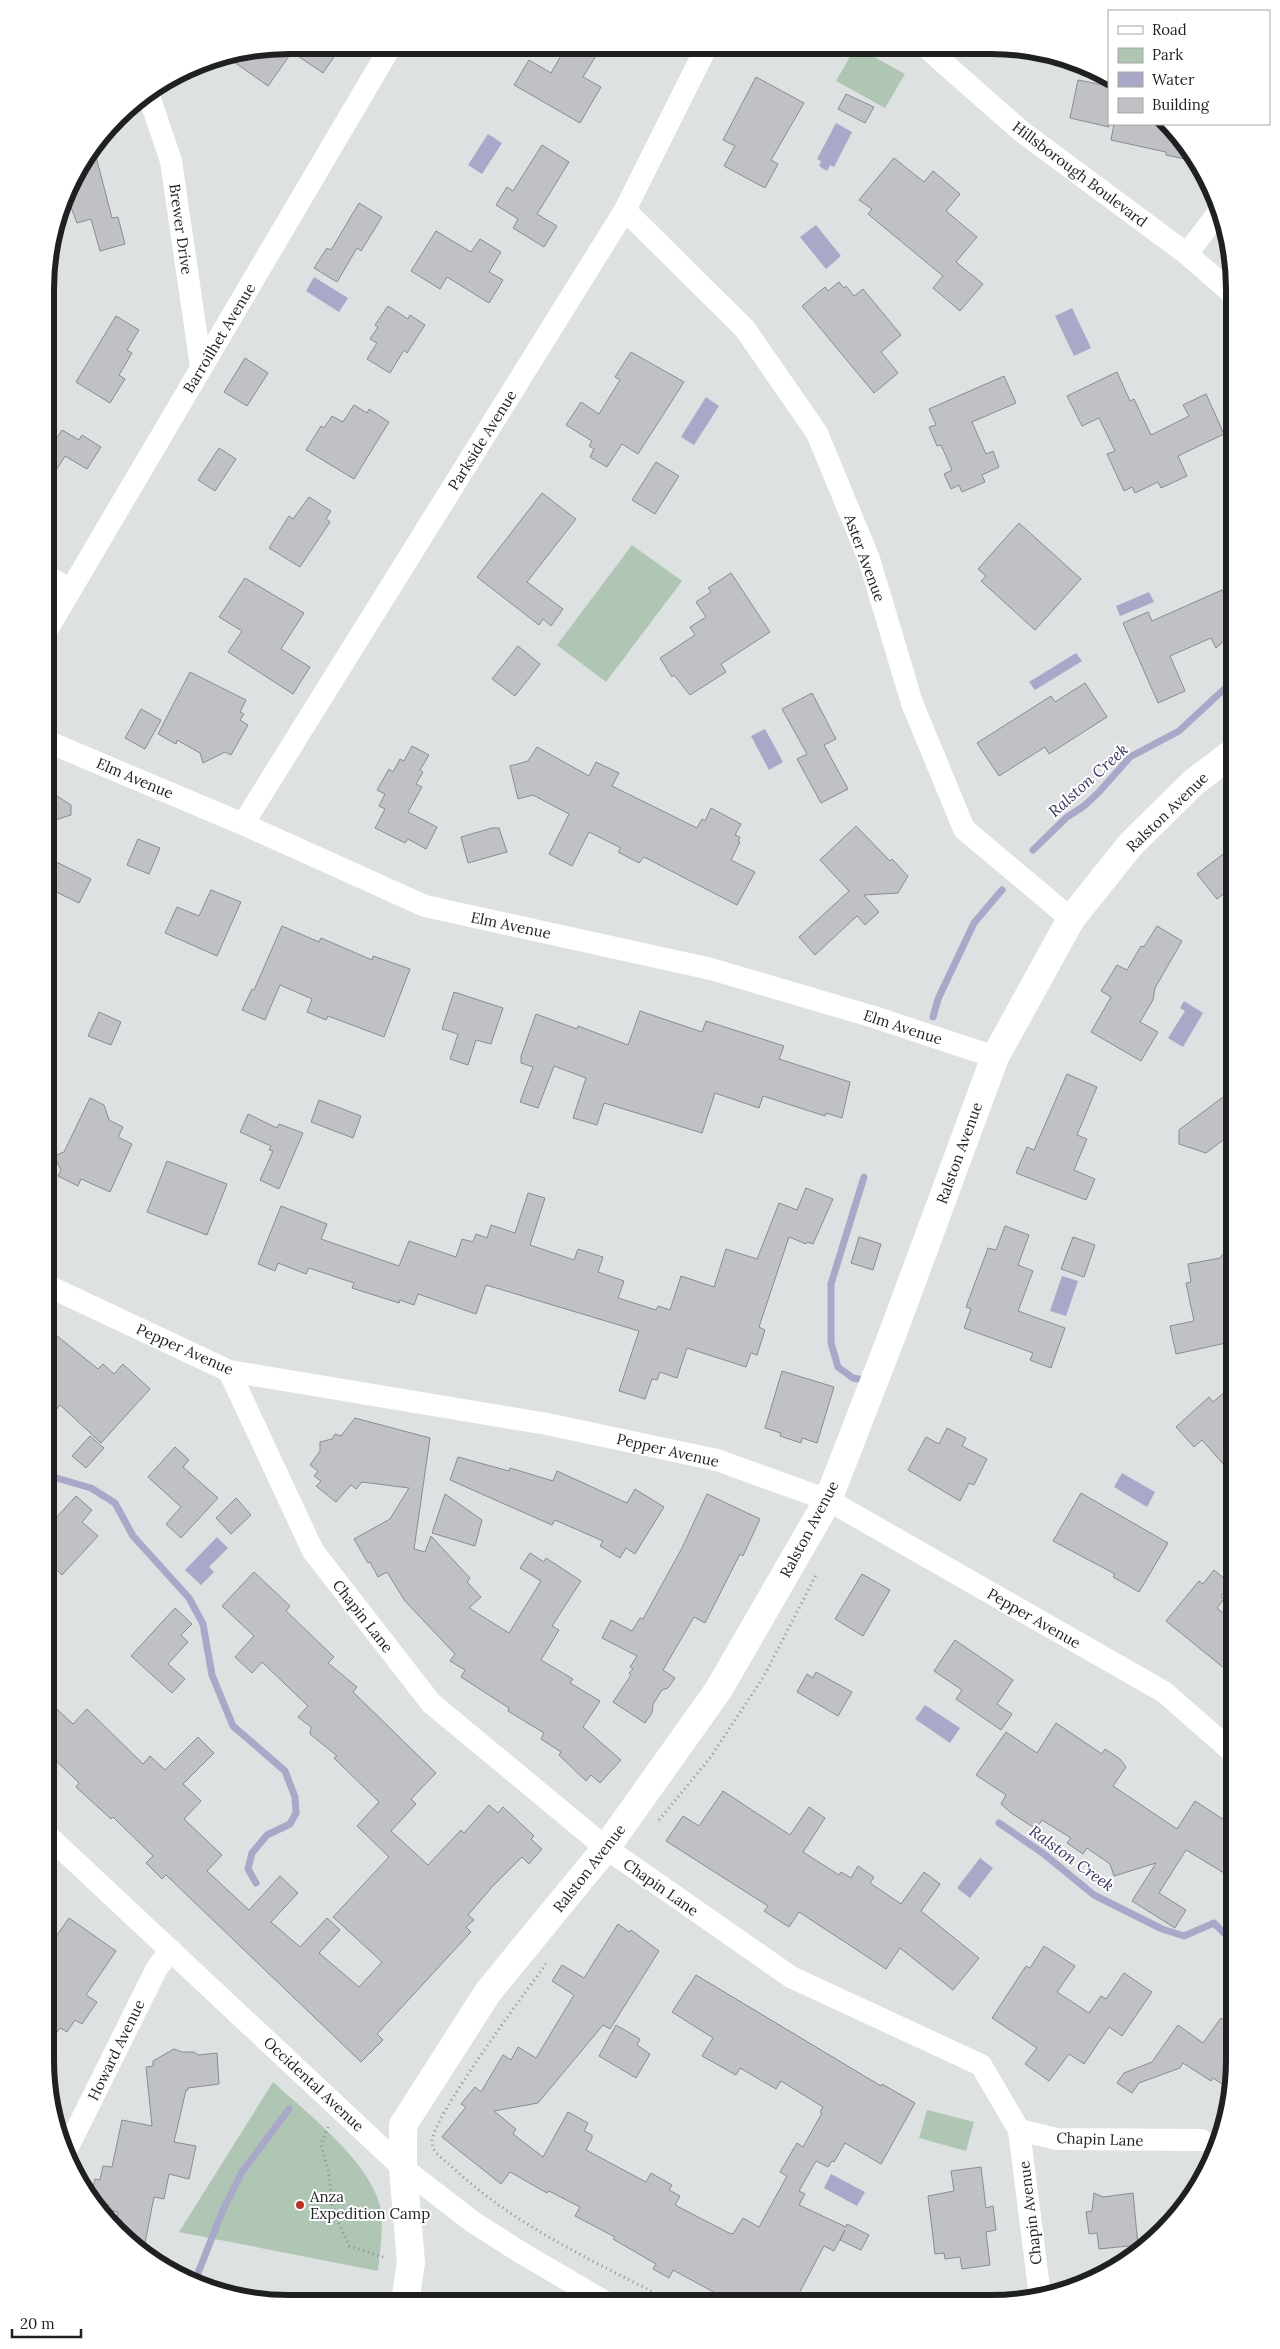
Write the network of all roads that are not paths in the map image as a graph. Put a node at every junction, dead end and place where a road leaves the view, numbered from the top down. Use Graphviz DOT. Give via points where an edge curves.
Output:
graph roads {
  1 [pos="386,54"];
  2 [pos="703,54"];
  3 [pos="934,54"];
  4 [pos="150,99"];
  5 [pos="625,210"];
  6 [pos="1215,216"];
  7 [pos="1188,254"];
  8 [pos="1226,288"];
  9 [pos="201,367"];
  10 [pos="54,580"];
  11 [pos="70,590"];
  12 [pos="54,618"];
  13 [pos="54,743"];
  14 [pos="1226,758"];
  15 [pos="243,824"];
  16 [pos="1071,919"];
  17 [pos="994,1058"];
  18 [pos="54,1289"];
  19 [pos="229,1371"];
  20 [pos="828,1500"];
  21 [pos="1226,1747"];
  22 [pos="54,1841"];
  23 [pos="606,1848"];
  24 [pos="171,1950"];
  25 [pos="1020,2130"];
  26 [pos="1201,2140"];
  27 [pos="69,2144"];
  28 [pos="403,2168"];
  29 [pos="1039,2290"];
  30 [pos="405,2295"];
  31 [pos="593,2295"];
  1 -- 9 [label="street, Barroilhet Avenue"];
  2 -- 5 [label="street, Parkside Avenue"];
  3 -- 7 [label="street, Hillsborough Boulevard" via="1020,131"];
  4 -- 9 [label="street, Brewer Drive" via="171,161"];
  5 -- 15 [label="street, Parkside Avenue"];
  5 -- 16 [label="street, Aster Avenue" via="744,328 818,433 869,559 912,703 964,830"];
  6 -- 7 [label="street"];
  7 -- 8 [label="street, Hillsborough Boulevard"];
  9 -- 11 [label="street, Barroilhet Avenue"];
  10 -- 11 [label="street"];
  11 -- 12 [label="street, Barroilhet Avenue"];
  13 -- 15 [label="street, Elm Avenue"];
  14 -- 16 [label="street, Ralston Avenue" via="1194,782 1131,844"];
  15 -- 17 [label="street, Elm Avenue" via="424,906 711,968 874,1017"];
  16 -- 17 [label="street, Ralston Avenue"];
  17 -- 20 [label="street, Ralston Avenue"];
  18 -- 19 [label="street, Pepper Avenue"];
  19 -- 20 [label="street, Pepper Avenue" via="547,1424 717,1460"];
  19 -- 23 [label="street, Chapin Lane" via="313,1551 431,1703"];
  20 -- 21 [label="street, Pepper Avenue" via="1164,1692"];
  20 -- 23 [label="street, Ralston Avenue" via="720,1689"];
  22 -- 24 [label="street, Occidental Avenue"];
  23 -- 25 [label="street, Chapin Lane" via="791,1977 981,2065"];
  23 -- 28 [label="street, Ralston Avenue" via="488,1992 403,2124"];
  24 -- 27 [label="street, Howard Avenue" via="157,1968"];
  24 -- 28 [label="street, Occidental Avenue"];
  25 -- 26 [label="street, Chapin Lane" via="1057,2139"];
  25 -- 29 [label="street, Chapin Avenue"];
  28 -- 30 [label="street, Ralston Avenue" via="411,2263"];
  28 -- 31 [label="street, Occidental Avenue" via="473,2222"];
}
